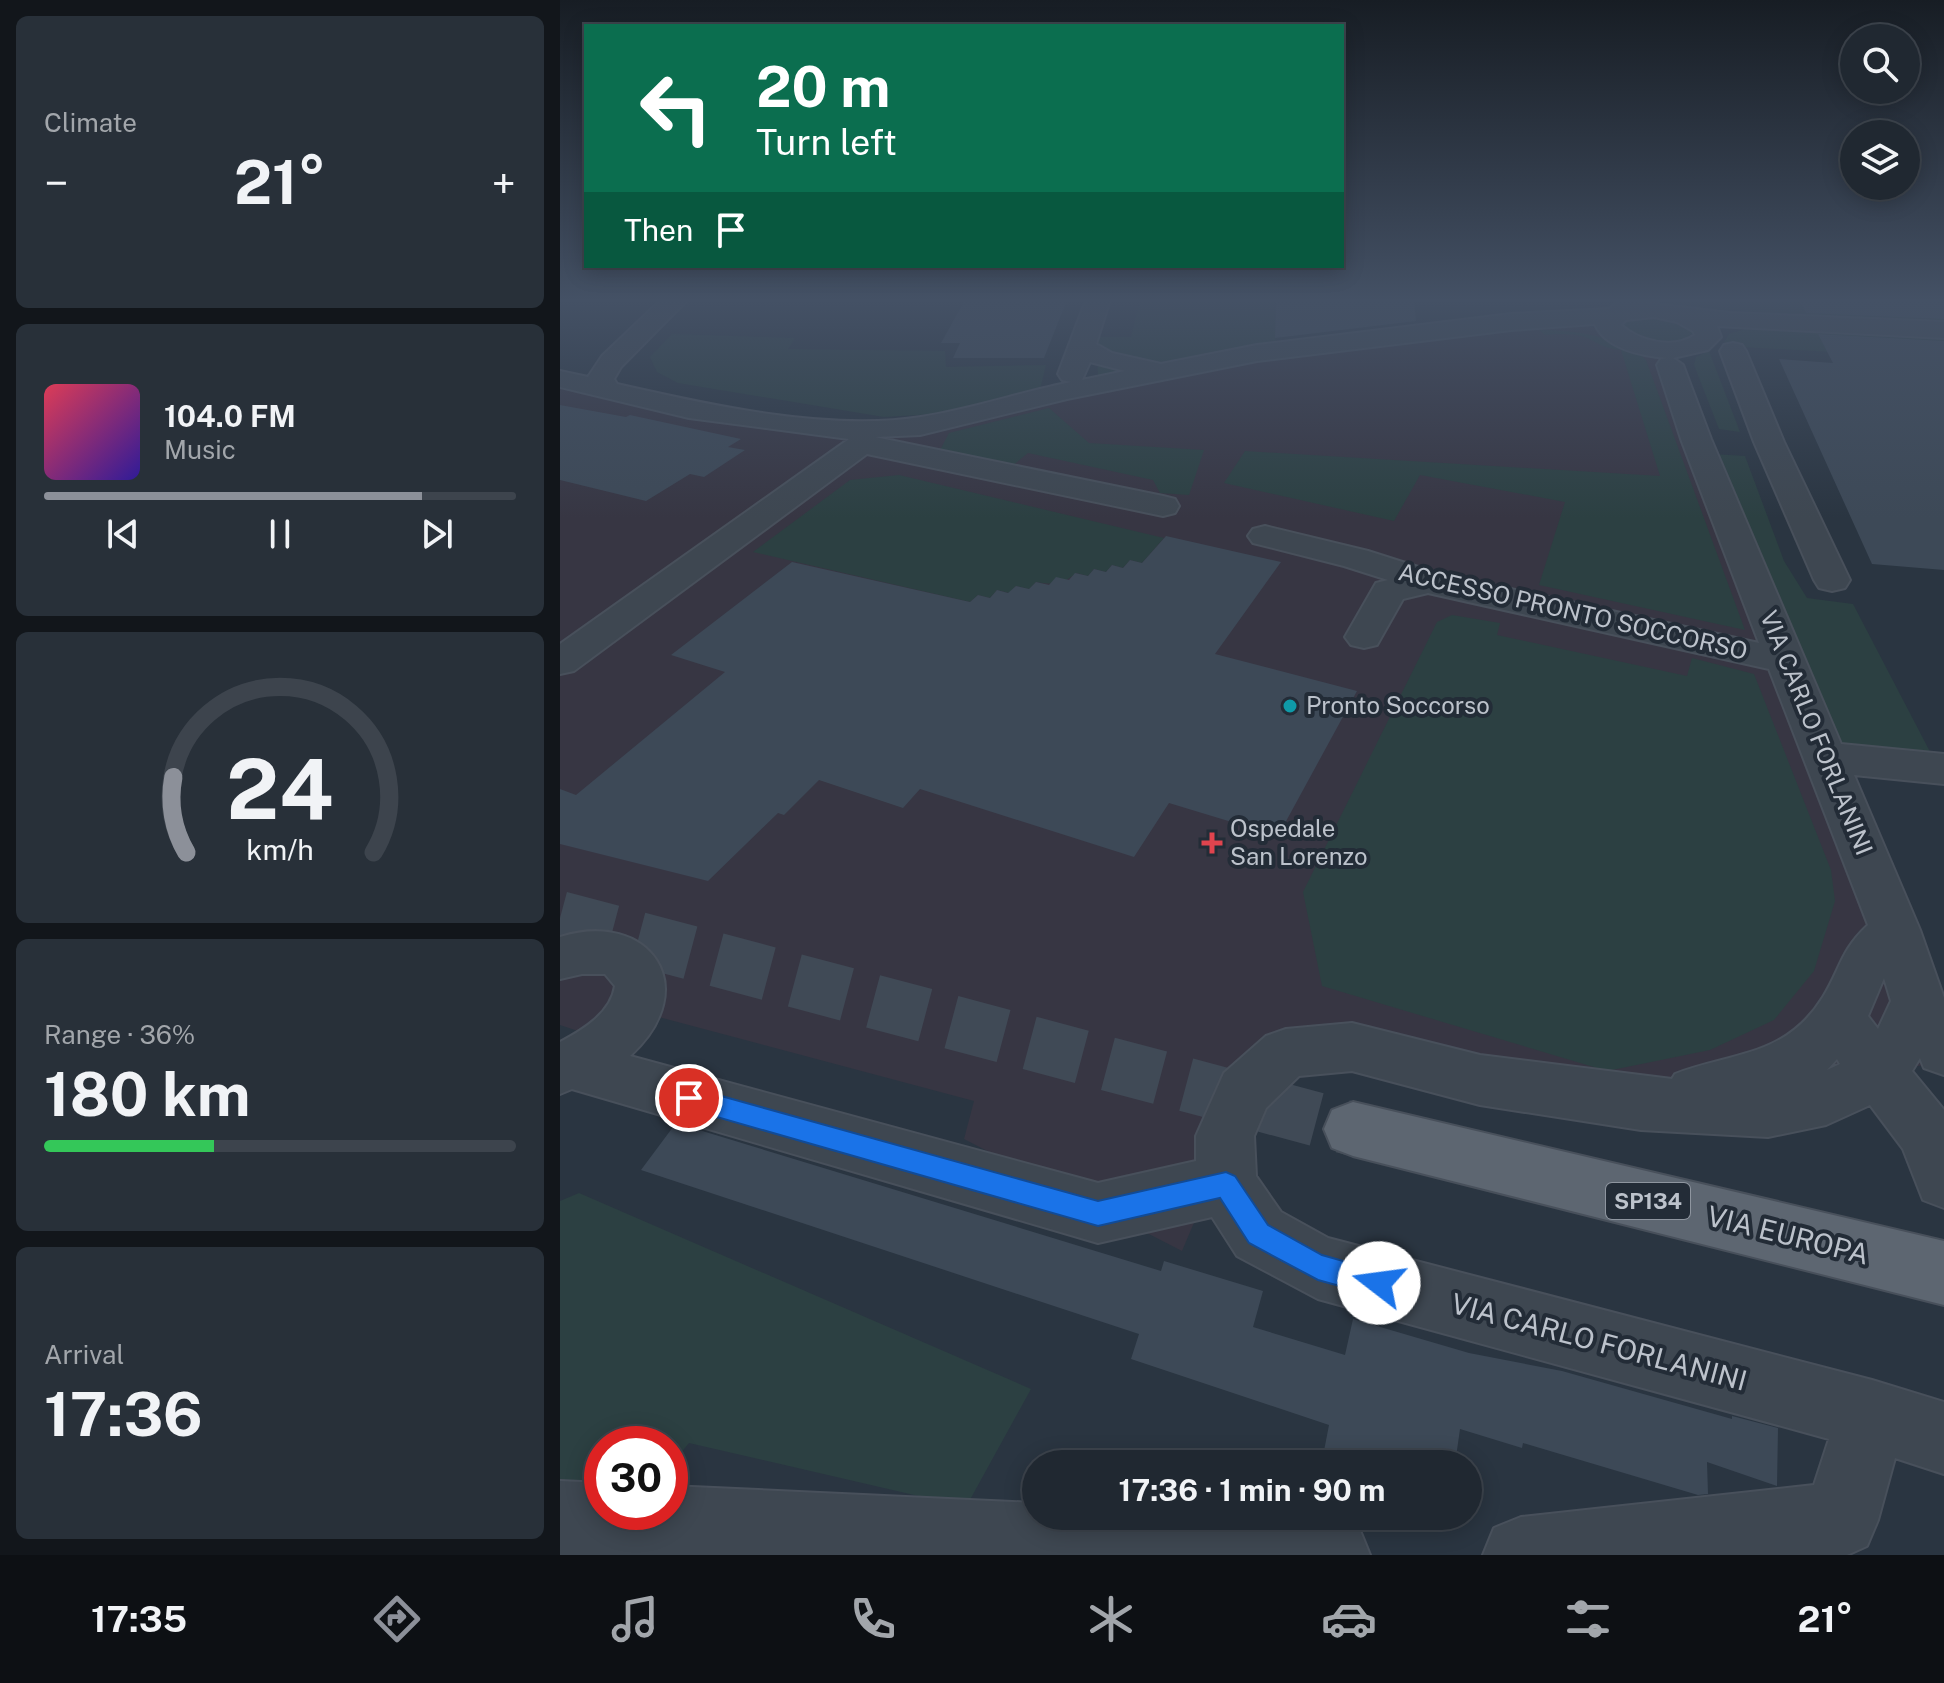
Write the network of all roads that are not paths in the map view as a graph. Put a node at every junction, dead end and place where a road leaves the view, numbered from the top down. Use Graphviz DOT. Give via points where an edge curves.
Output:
graph roads {
  1 [pos="604,373"];
  2 [pos="1073,373"];
  3 [pos="1156,373"];
  4 [pos="1683,373"];
  5 [pos="1733,373"];
  6 [pos="560,379"];
  7 [pos="607,389"];
  8 [pos="1067,391"];
  9 [pos="853,437"];
  10 [pos="1733,440"];
  11 [pos="1163,506"];
  12 [pos="1265,536"];
  13 [pos="1832,580"];
  14 [pos="1428,582"];
  15 [pos="1364,637"];
  16 [pos="1788,661"];
  17 [pos="560,662"];
  18 [pos="1827,757"];
  19 [pos="1941,772"];
  20 [pos="1895,930"];
  21 [pos="560,958"];
  22 [pos="1918,1001"];
  23 [pos="1838,1019"];
  24 [pos="1944,1051"];
  25 [pos="566,1067"];
  26 [pos="1880,1072"];
  27 [pos="1641,1104"];
  28 [pos="1353,1129"];
  29 [pos="1944,1179"];
  30 [pos="1226,1184"];
  31 [pos="1940,1264"];
  32 [pos="1872,1415"];
  33 [pos="1944,1438"];
  34 [pos="560,1518"];
  35 [pos="1332,1555"];
  36 [pos="1521,1555"];
  1 -- 7 [label="street" via="600,379"];
  2 -- 8 [label="street"];
  3 -- 8 [label="street"];
  4 -- 10 [label="street, VIA CARLO FORLANINI"];
  5 -- 10 [label="street"];
  6 -- 7 [label="street"];
  7 -- 9 [label="street"];
  8 -- 9 [label="street"];
  9 -- 11 [label="street"];
  9 -- 17 [label="street"];
  10 -- 13 [label="street"];
  10 -- 16 [label="street, VIA CARLO FORLANINI"];
  12 -- 14 [label="street, ACCESSO PRONTO SOCCORSO"];
  14 -- 15 [label="street" via="1389,591"];
  14 -- 16 [label="street, ACCESSO PRONTO SOCCORSO"];
  16 -- 18 [label="street, VIA CARLO FORLANINI"];
  18 -- 19 [label="street"];
  18 -- 20 [label="street, VIA CARLO FORLANINI"];
  20 -- 22 [label="street, VIA CARLO FORLANINI"];
  20 -- 23 [label="street" via="1868,956"];
  21 -- 25 [label="street" via="591,951 612,954 628,962 641,991 620,1032 599,1051"];
  22 -- 24 [label="street, VIA CARLO FORLANINI"];
  22 -- 26 [label="street"];
  23 -- 26 [label="street"];
  23 -- 27 [label="street" via="1804,1057 1754,1079"];
  25 -- 30 [label="street" via="1098,1213"];
  26 -- 27 [label="street" via="1826,1099 1768,1111"];
  26 -- 29 [label="street" via="1927,1134"];
  27 -- 30 [label="street" via="1480,1080 1352,1047 1286,1053 1244,1091 1225,1136"];
  28 -- 31 [label="main road, VIA EUROPA / SP134"];
  30 -- 32 [label="street, VIA CARLO FORLANINI" via="1259,1234 1318,1267"];
  32 -- 33 [label="street, VIA CARLO FORLANINI"];
  32 -- 36 [label="street" via="1841,1520"];
  34 -- 35 [label="street"];
}
